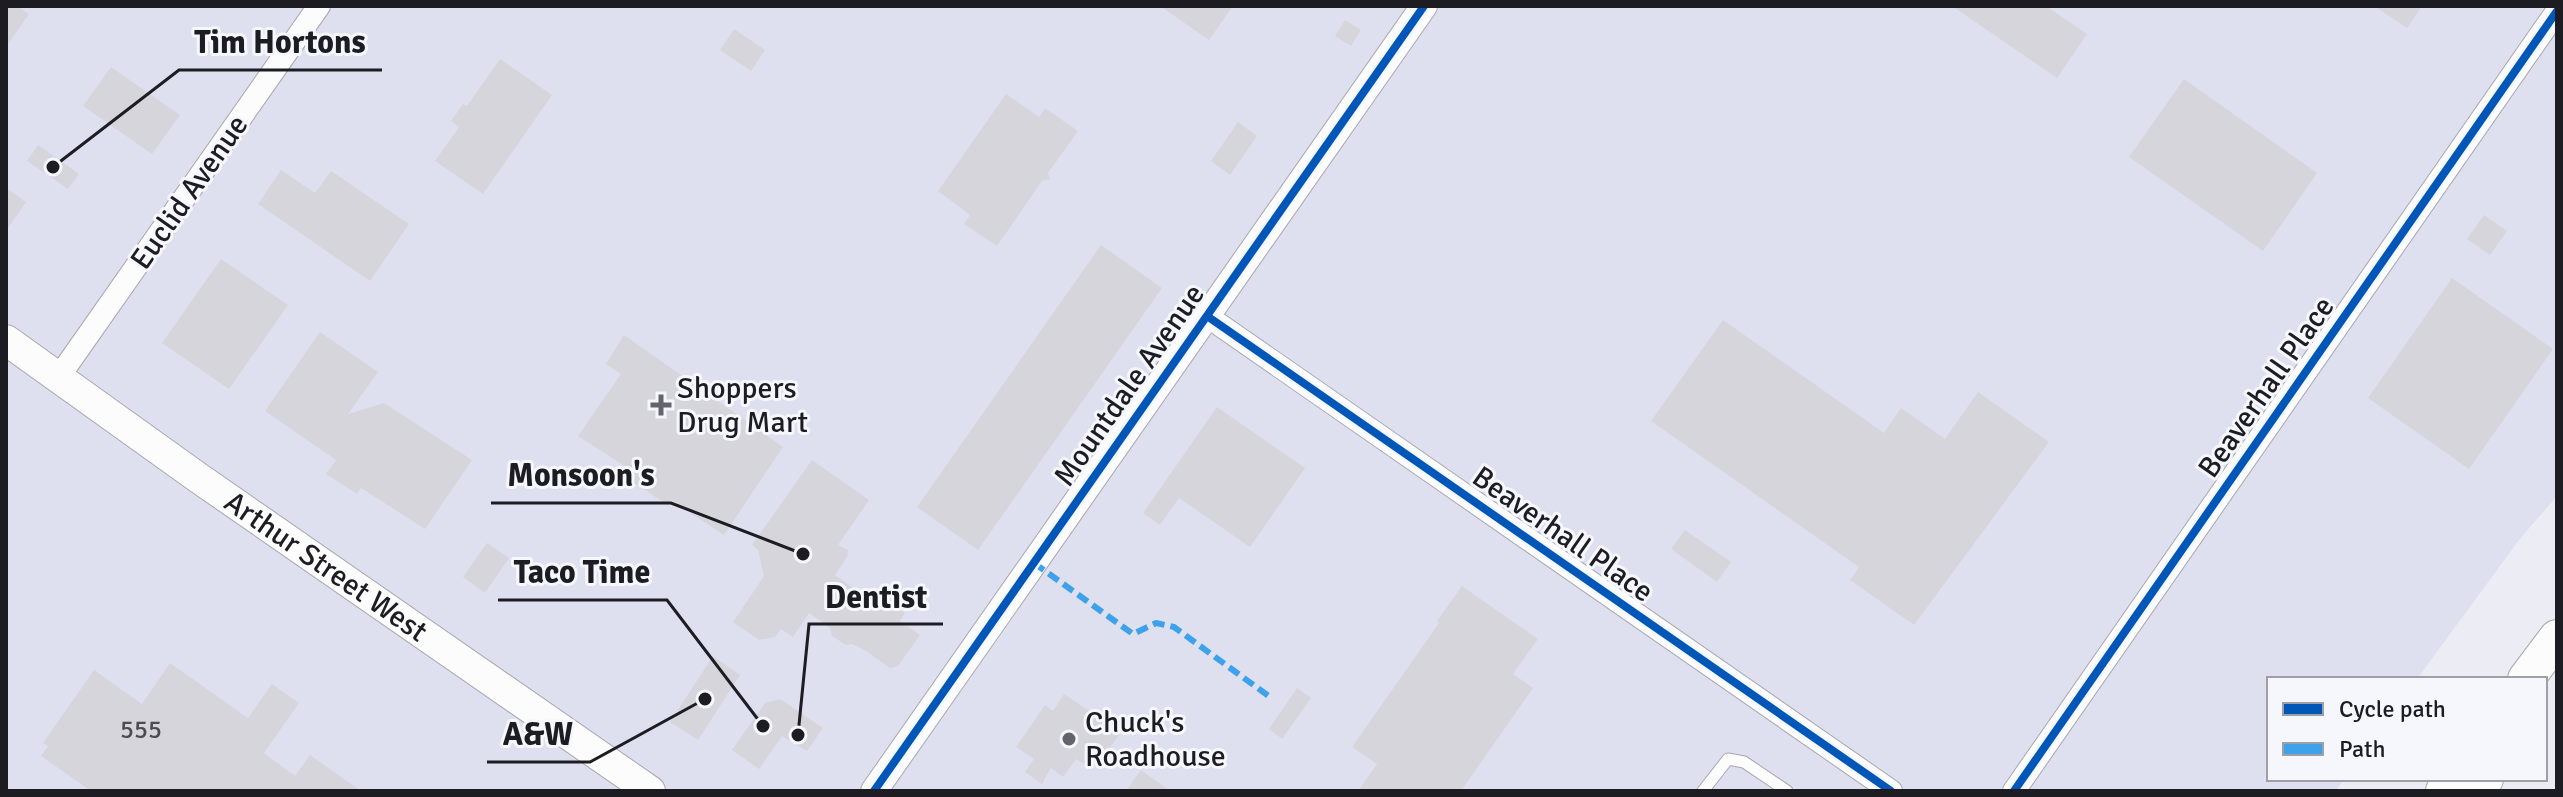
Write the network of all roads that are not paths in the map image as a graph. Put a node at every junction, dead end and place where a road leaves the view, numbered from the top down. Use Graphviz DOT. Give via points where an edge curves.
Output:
graph roads {
  1 [pos="319,6"];
  2 [pos="1424,6"];
  3 [pos="2557,11"];
  4 [pos="1207,316"];
  5 [pos="6,340"];
  6 [pos="58,378"];
  7 [pos="2557,638"];
  8 [pos="2528,677"];
  9 [pos="650,791"];
  10 [pos="874,791"];
  11 [pos="1703,791"];
  12 [pos="1787,791"];
  13 [pos="1891,791"];
  14 [pos="2014,791"];
  1 -- 6 [label="street, Euclid Avenue"];
  2 -- 4 [label="street, Mountdale Avenue"];
  3 -- 14 [label="street, Beaverhall Place"];
  4 -- 10 [label="street, Mountdale Avenue"];
  4 -- 13 [label="street, Beaverhall Place"];
  5 -- 6 [label="main road, Arthur Street West"];
  6 -- 9 [label="main road, Arthur Street West"];
  7 -- 8 [label="highway"];
  11 -- 12 [label="lane" via="1728,759 1744,762"];
}
